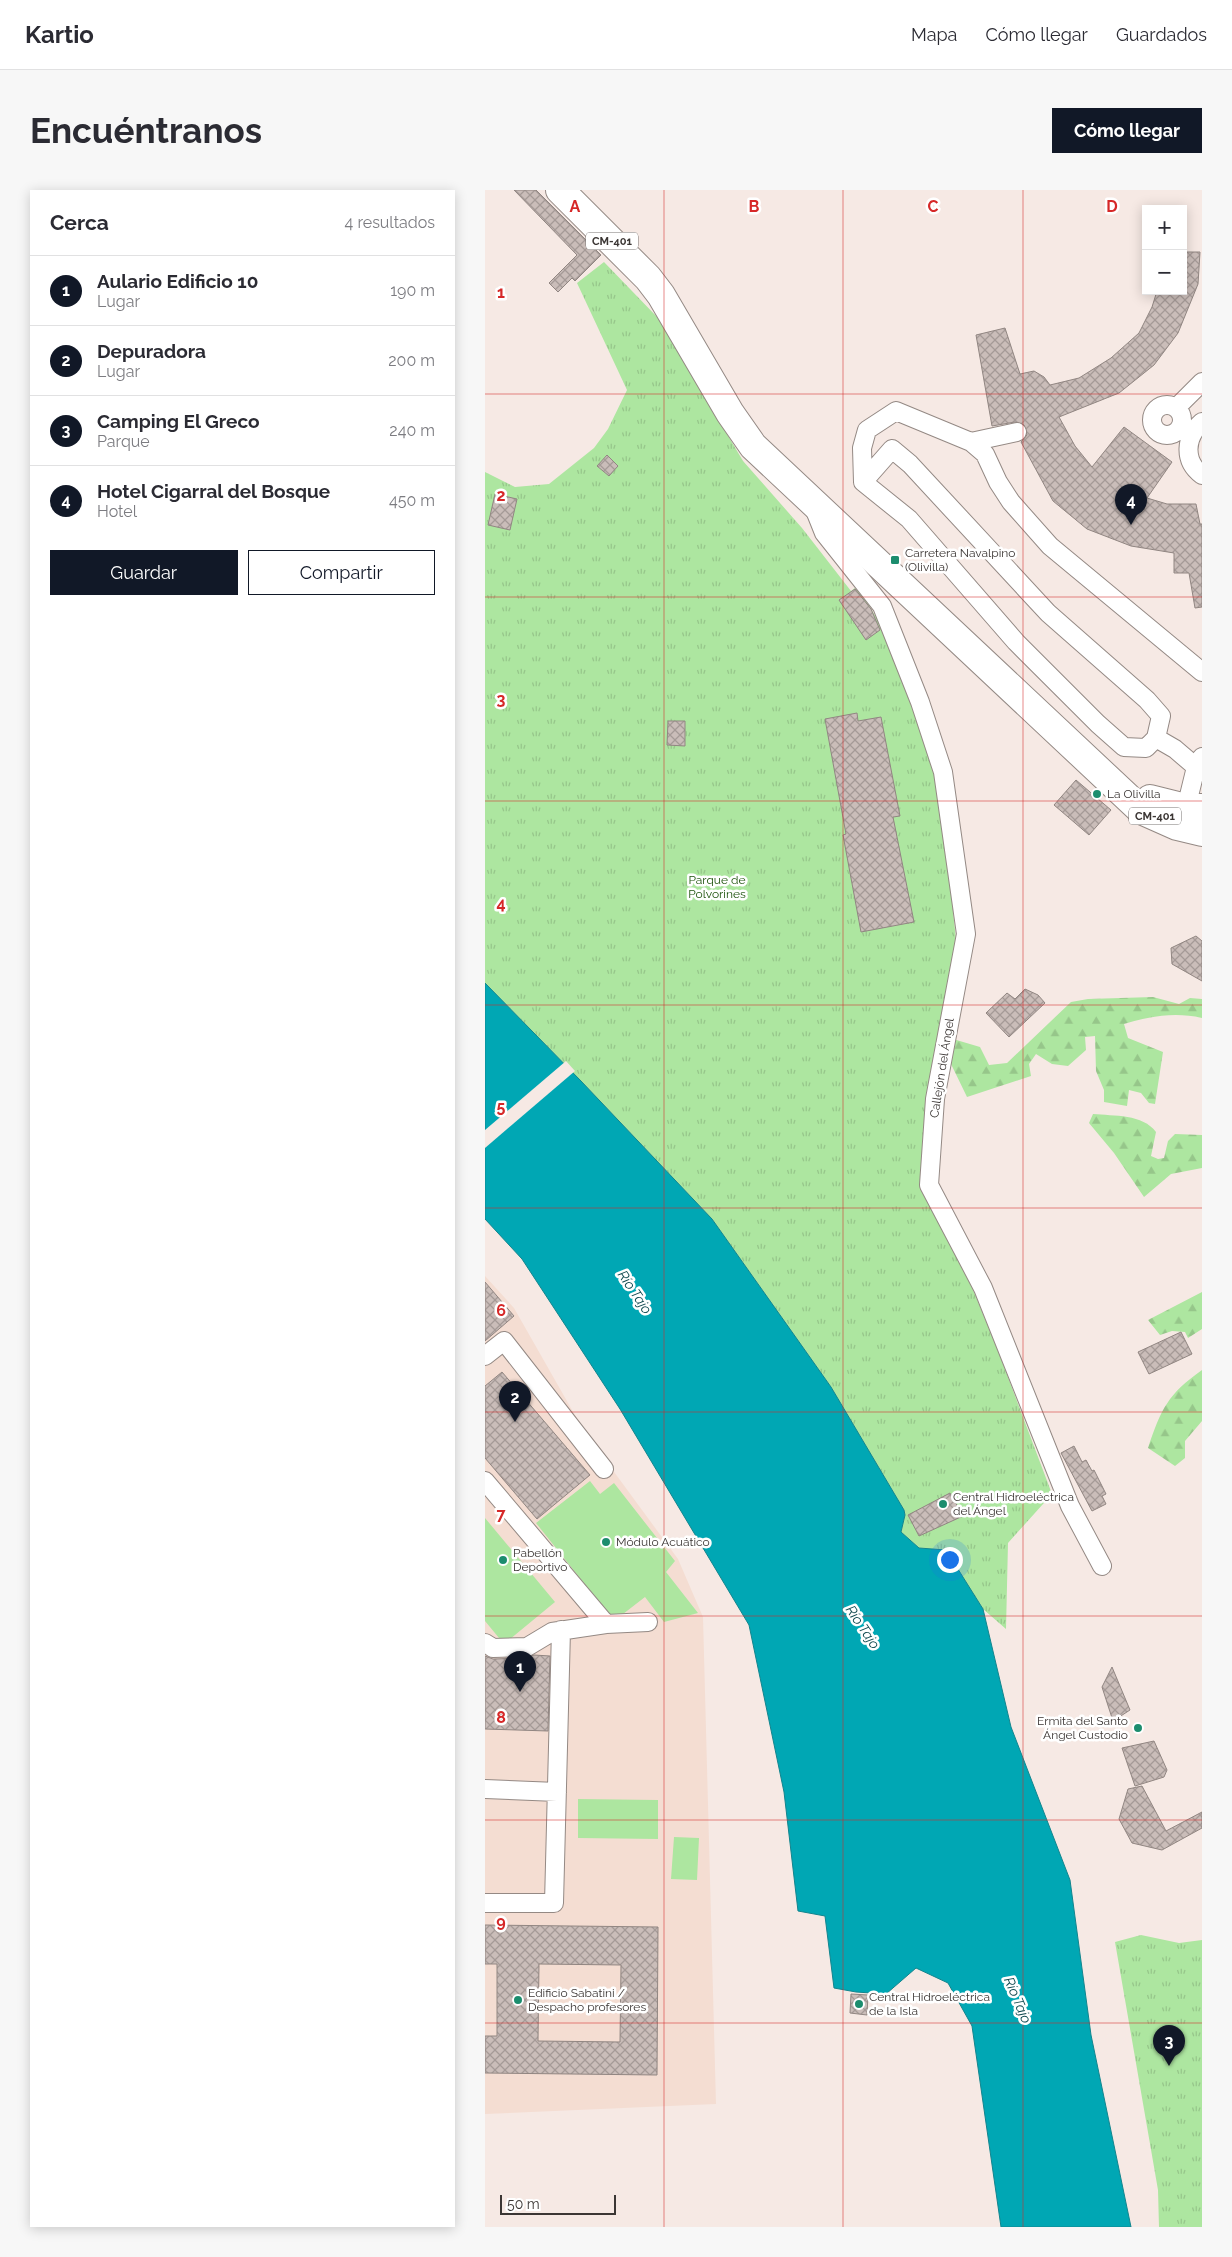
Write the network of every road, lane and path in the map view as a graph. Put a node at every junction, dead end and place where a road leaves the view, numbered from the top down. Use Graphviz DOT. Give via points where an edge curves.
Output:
graph roads {
  1 [pos="560,190"];
  2 [pos="1202,382"];
  3 [pos="1176,408"];
  4 [pos="1202,422"];
  5 [pos="1017,432"];
  6 [pos="971,442"];
  7 [pos="1202,474"];
  8 [pos="863,482"];
  9 [pos="812,503"];
  10 [pos="902,586"];
  11 [pos="882,606"];
  12 [pos="1202,672"];
  13 [pos="1156,738"];
  14 [pos="1199,761"];
  15 [pos="1117,786"];
  16 [pos="1194,808"];
  17 [pos="1202,832"];
  18 [pos="485,1356"];
  19 [pos="604,1469"];
  20 [pos="485,1481"];
  21 [pos="1102,1566"];
  22 [pos="648,1622"];
  23 [pos="606,1624"];
  24 [pos="561,1630"];
  25 [pos="485,1643"];
  26 [pos="485,1790"];
  27 [pos="557,1792"];
  28 [pos="485,1903"];
  1 -- 9 [label="main road, CM-401" via="649,278 753,446"];
  2 -- 3 [label="street"];
  4 -- 7 [label="street" via="1195,428 1187,449 1193,468"];
  5 -- 6 [label="street"];
  6 -- 8 [label="street" via="897,411 867,430 862,448"];
  6 -- 12 [label="street" via="985,454 1011,502 1050,546"];
  8 -- 13 [label="street" via="909,519 1016,642 1118,742 1124,747 1146,748"];
  8 -- 13 [label="street" via="892,449 910,464 1048,613 1147,700 1161,716"];
  9 -- 10 [label="main road, CM-401"];
  9 -- 11 [label="street, Callejón del Ángel" via="824,533"];
  10 -- 11 [label="street"];
  10 -- 15 [label="main road, CM-401"];
  11 -- 21 [label="street, Callejón del Ángel" via="920,702 943,772 966,934 935,1099 929,1185 983,1288 1070,1506"];
  13 -- 14 [label="street"];
  14 -- 16 [label="street"];
  15 -- 16 [label="main road, CM-401" via="1160,803"];
  15 -- 17 [label="main road, CM-401" via="1141,810 1177,826"];
  18 -- 19 [label="street" via="504,1341"];
  20 -- 23 [label="street"];
  22 -- 23 [label="street"];
  23 -- 24 [label="street"];
  24 -- 25 [label="street" via="527,1647 493,1648"];
  24 -- 27 [label="street"];
  26 -- 27 [label="street"];
  27 -- 28 [label="street" via="554,1903"];
}
